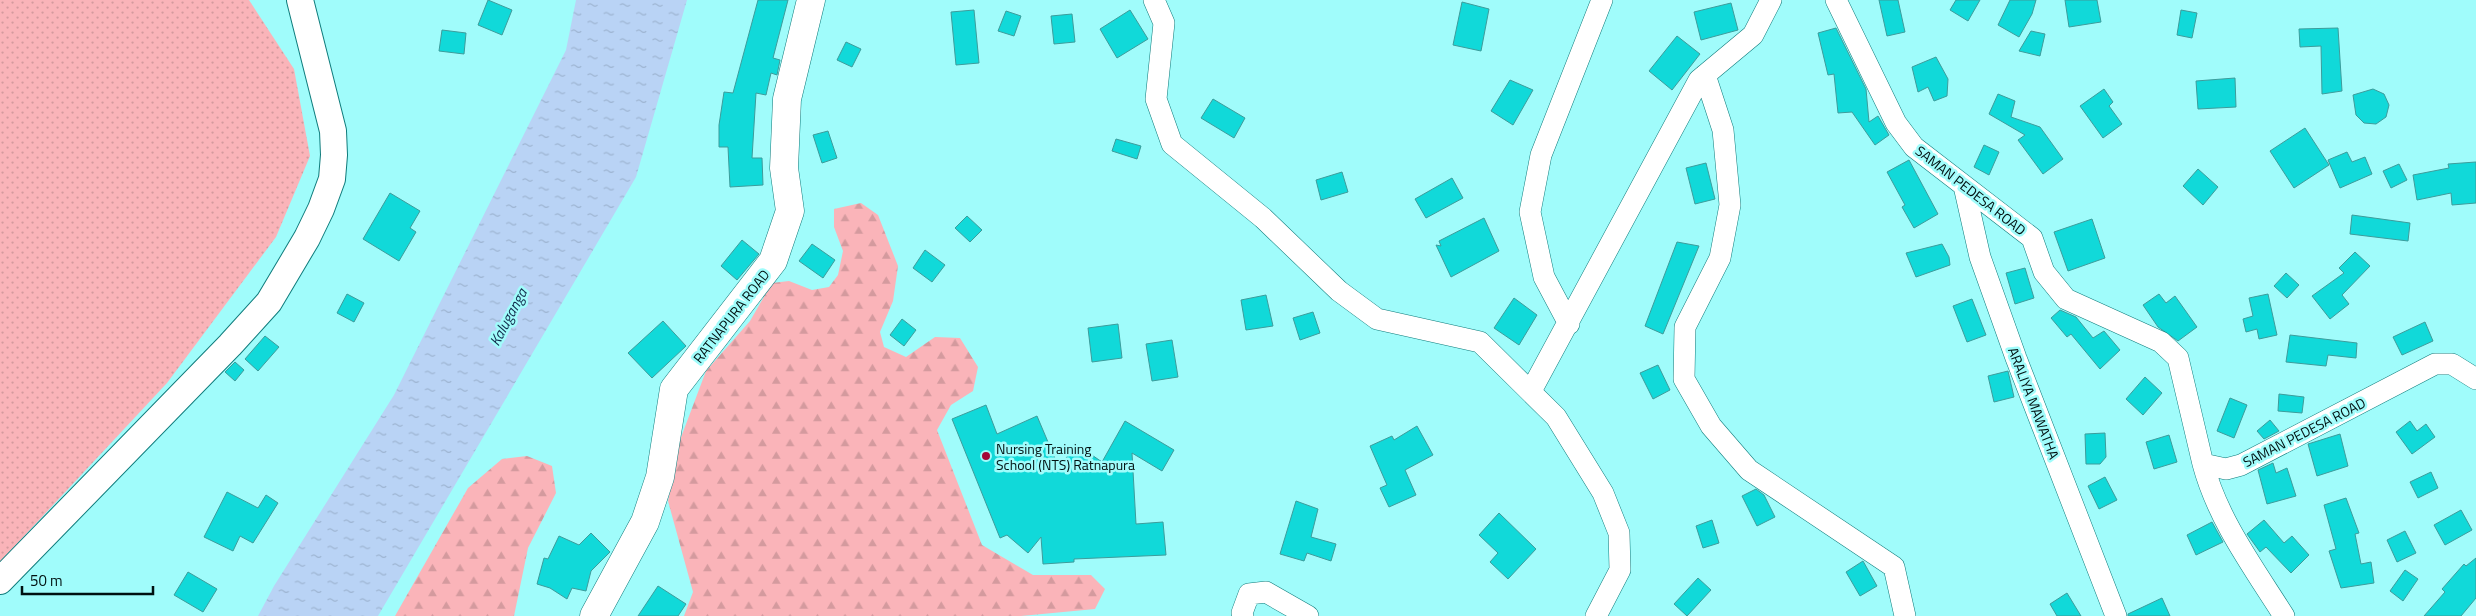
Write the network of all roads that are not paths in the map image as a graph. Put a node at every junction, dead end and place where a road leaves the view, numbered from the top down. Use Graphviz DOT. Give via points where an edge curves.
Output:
graph roads {
  1 [pos="300,0"];
  2 [pos="811,0"];
  3 [pos="1154,0"];
  4 [pos="1602,0"];
  5 [pos="1770,0"];
  6 [pos="1836,0"];
  7 [pos="1705,75"];
  8 [pos="1964,186"];
  9 [pos="1569,324"];
  10 [pos="2476,379"];
  11 [pos="1530,391"];
  12 [pos="2203,464"];
  13 [pos="0,581"];
  14 [pos="594,616"];
  15 [pos="1243,616"];
  16 [pos="1308,616"];
  17 [pos="1596,616"];
  18 [pos="1905,616"];
  19 [pos="2116,616"];
  20 [pos="2284,616"];
  1 -- 13 [label="street" via="331,122 334,156 332,179 307,238 269,302"];
  2 -- 14 [label="highway, RATNAPURA ROAD" via="787,99 784,168 790,211 774,261 674,389 660,477 644,522"];
  3 -- 11 [label="street" via="1164,23 1156,99 1172,144 1263,218 1339,291 1377,319 1480,342"];
  4 -- 9 [label="street" via="1541,155 1530,212 1544,277"];
  5 -- 7 [label="street" via="1754,36"];
  6 -- 8 [label="street, SAMAN PEDESA ROAD" via="1896,123 1914,147"];
  7 -- 9 [label="street"];
  7 -- 18 [label="street" via="1723,130 1730,205 1720,258 1685,327 1684,379 1711,426 1749,470 1894,567"];
  8 -- 12 [label="street, SAMAN PEDESA ROAD" via="2032,238 2044,272 2066,299 2161,342 2178,358"];
  8 -- 19 [label="street, ARALIYA MAWATHA" via="1980,257"];
  9 -- 11 [label="street"];
  10 -- 12 [label="street, SAMAN PEDESA ROAD" via="2452,364 2435,364 2241,465 2226,469"];
  11 -- 17 [label="street" via="1556,417 1602,493 1619,533 1620,570"];
  12 -- 20 [label="street" via="2211,493 2239,546"];
  15 -- 16 [label="street" via="1249,594 1266,592"];
}
